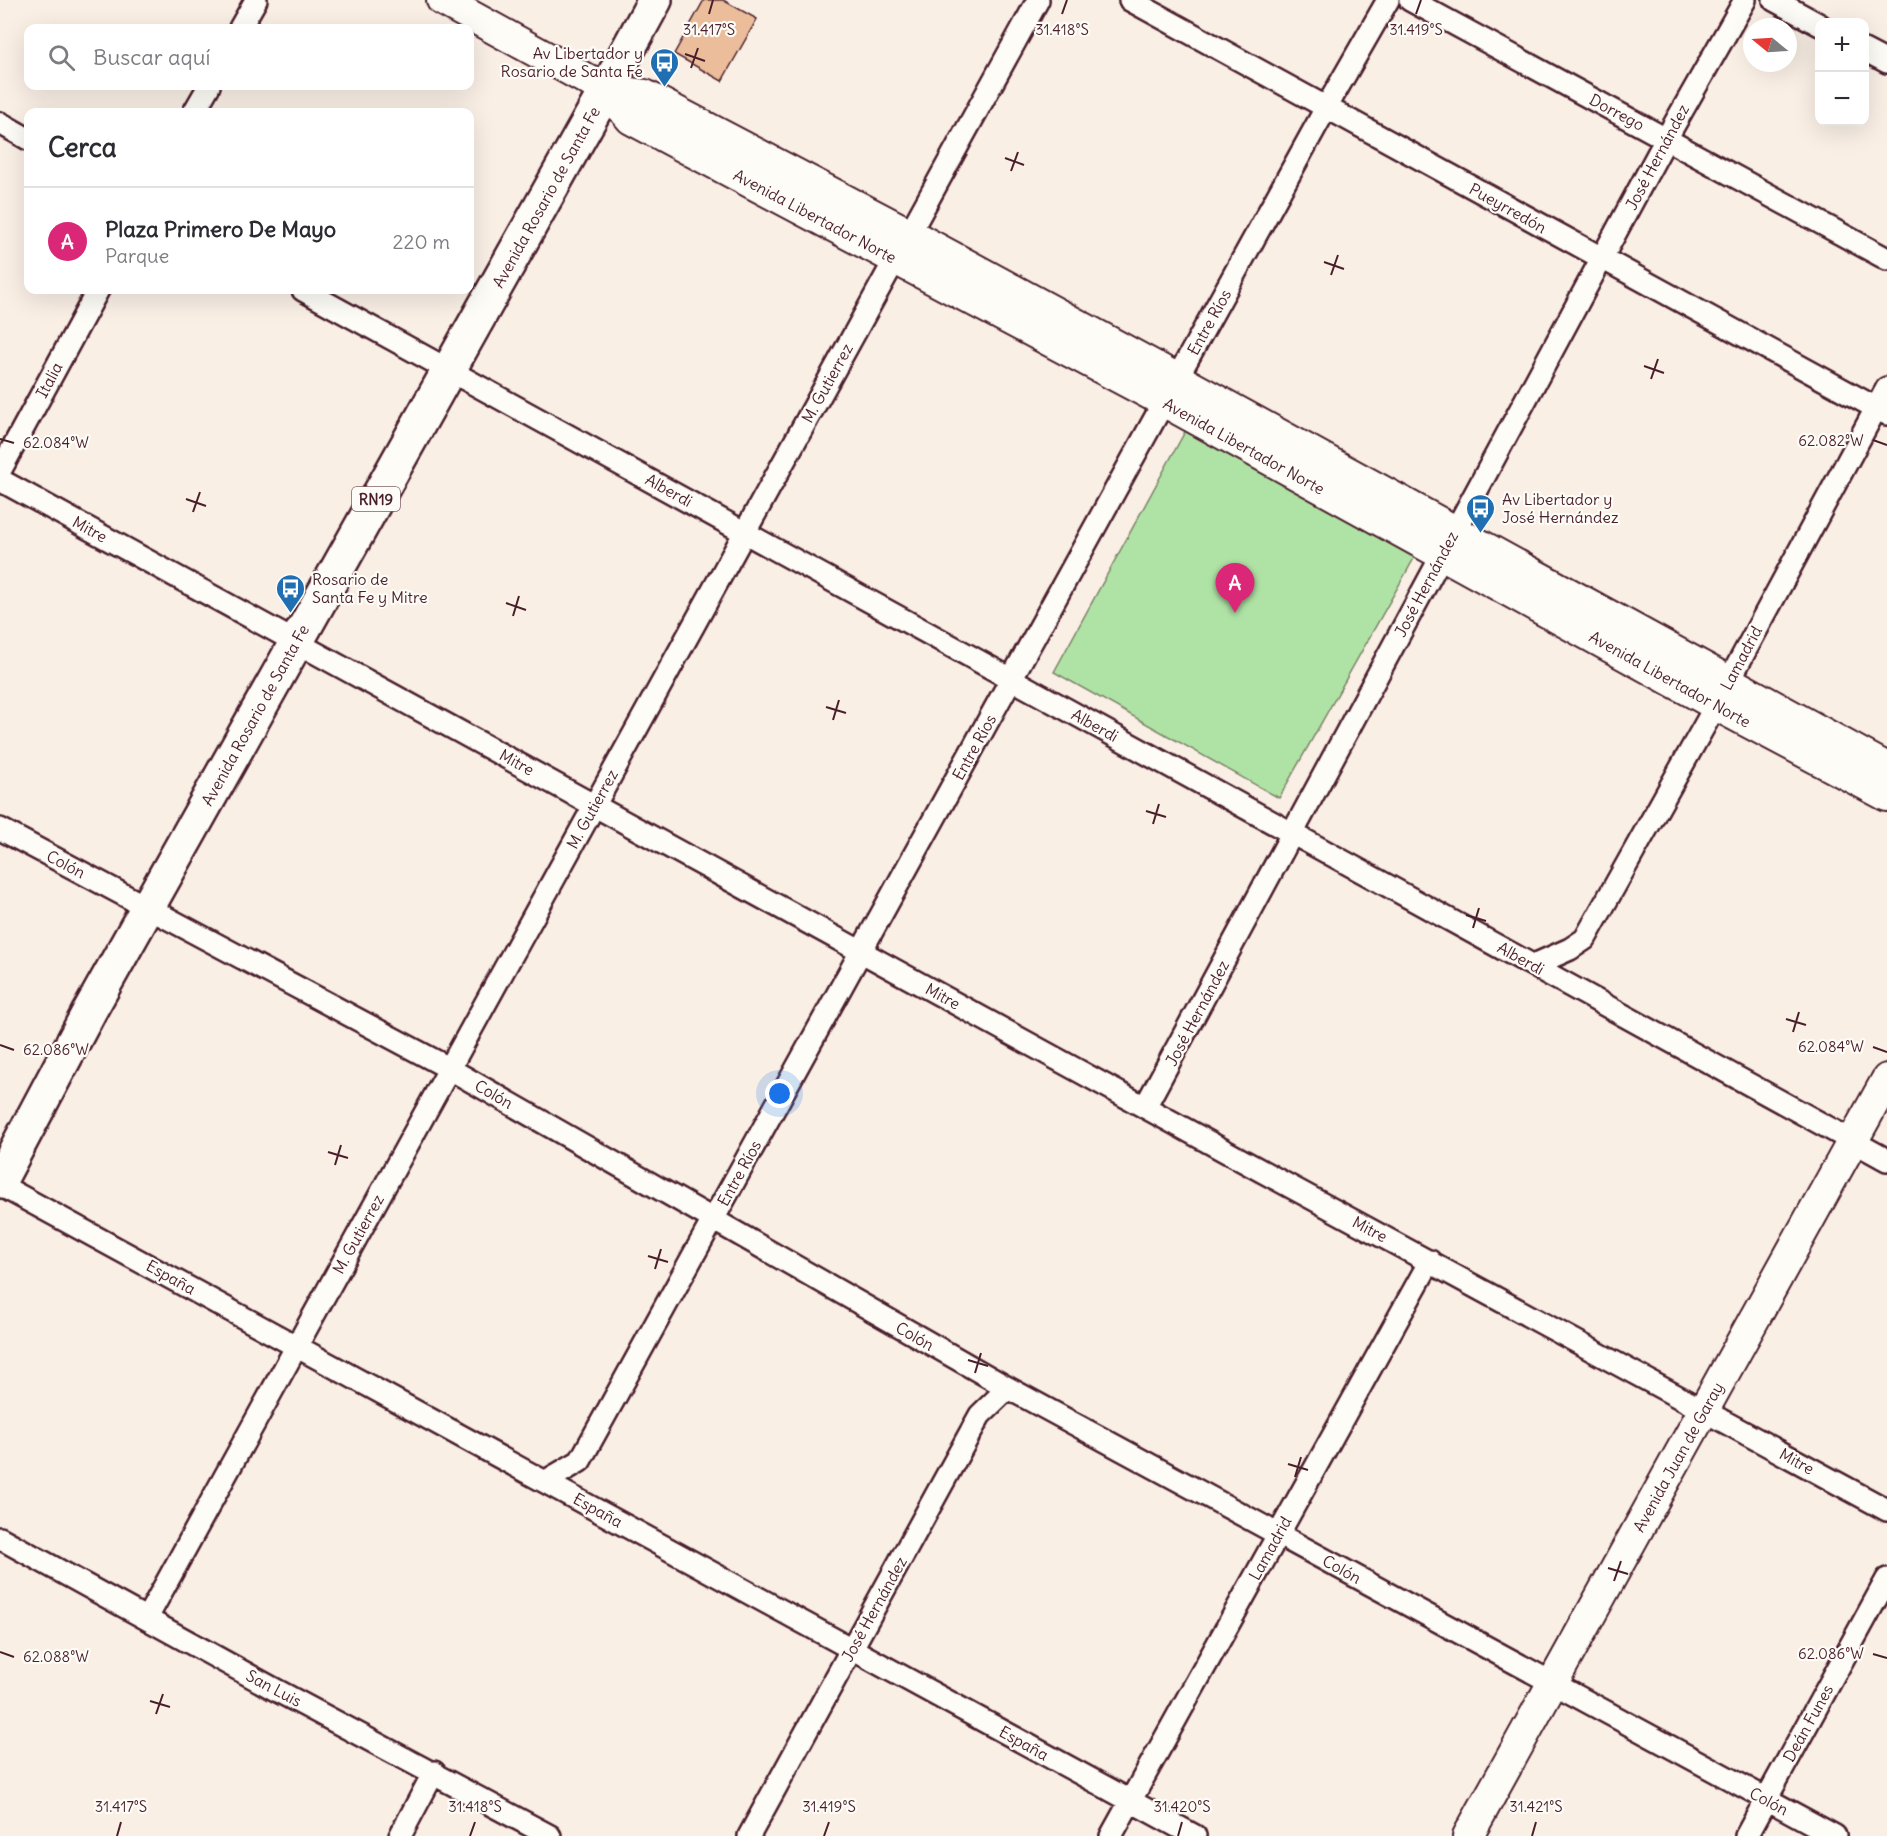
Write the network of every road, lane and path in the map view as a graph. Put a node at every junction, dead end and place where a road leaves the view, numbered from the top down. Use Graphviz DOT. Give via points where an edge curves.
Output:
graph roads {
  1 [pos="256,0"];
  2 [pos="442,0"];
  3 [pos="655,0"];
  4 [pos="1038,0"];
  5 [pos="1130,0"];
  6 [pos="1388,0"];
  7 [pos="1410,0"];
  8 [pos="1745,0"];
  9 [pos="1774,0"];
  10 [pos="1815,22"];
  11 [pos="242,24"];
  12 [pos="1869,53"];
  13 [pos="1887,62"];
  14 [pos="207,90"];
  15 [pos="606,90"];
  16 [pos="197,108"];
  17 [pos="1326,108"];
  18 [pos="0,123"];
  19 [pos="24,136"];
  20 [pos="1666,139"];
  21 [pos="903,246"];
  22 [pos="1602,259"];
  23 [pos="1887,259"];
  24 [pos="96,294"];
  25 [pos="310,294"];
  26 [pos="449,370"];
  27 [pos="1887,388"];
  28 [pos="1172,390"];
  29 [pos="1881,411"];
  30 [pos="0,471"];
  31 [pos="0,480"];
  32 [pos="745,532"];
  33 [pos="1449,542"];
  34 [pos="296,641"];
  35 [pos="1012,679"];
  36 [pos="1722,693"];
  37 [pos="1887,768"];
  38 [pos="1887,796"];
  39 [pos="595,805"];
  40 [pos="0,829"];
  41 [pos="1294,834"];
  42 [pos="147,908"];
  43 [pos="862,951"];
  44 [pos="1534,965"];
  45 [pos="449,1069"];
  46 [pos="1887,1079"];
  47 [pos="1146,1107"];
  48 [pos="1853,1141"];
  49 [pos="1887,1160"];
  50 [pos="0,1182"];
  51 [pos="712,1220"];
  52 [pos="1430,1261"];
  53 [pos="297,1346"];
  54 [pos="1008,1388"];
  55 [pos="1704,1410"];
  56 [pos="546,1482"];
  57 [pos="1887,1510"];
  58 [pos="1277,1534"];
  59 [pos="0,1538"];
  60 [pos="1887,1579"];
  61 [pos="147,1618"];
  62 [pos="853,1649"];
  63 [pos="1552,1683"];
  64 [pos="434,1773"];
  65 [pos="1766,1799"];
  66 [pos="1131,1801"];
  67 [pos="400,1836"];
  68 [pos="550,1836"];
  69 [pos="749,1836"];
  70 [pos="1111,1836"];
  71 [pos="1195,1836"];
  72 [pos="1468,1836"];
  73 [pos="1746,1836"];
  74 [pos="1835,1836"];
  1 -- 11 [label="street"];
  2 -- 15 [label="main road, Avenida Libertador Norte"];
  3 -- 15 [label="main road, Avenida Rosario de Santa Fe / RN19"];
  4 -- 21 [label="street, M. Gutierrez"];
  5 -- 17 [label="street, Pueyrredón"];
  6 -- 17 [label="street, Entre Ríos"];
  7 -- 20 [label="street, Dorrego"];
  8 -- 20 [label="street, José Hernández"];
  9 -- 10 [label="street"];
  12 -- 13 [label="street"];
  14 -- 16 [label="street"];
  15 -- 21 [label="main road, Avenida Libertador Norte" via="631,119"];
  15 -- 26 [label="main road, Avenida Rosario de Santa Fe / RN19"];
  17 -- 22 [label="street, Pueyrredón"];
  17 -- 28 [label="street, Entre Ríos"];
  18 -- 19 [label="street"];
  20 -- 22 [label="street, José Hernández"];
  20 -- 23 [label="street, Dorrego"];
  21 -- 28 [label="main road, Avenida Libertador Norte"];
  21 -- 32 [label="street, M. Gutierrez"];
  22 -- 29 [label="street, Pueyrredón"];
  22 -- 33 [label="street, José Hernández"];
  24 -- 30 [label="street, Italia"];
  25 -- 26 [label="street, Alberdi"];
  26 -- 32 [label="street, Alberdi"];
  26 -- 34 [label="main road, Avenida Rosario de Santa Fe / RN19"];
  27 -- 29 [label="street, Lamadrid"];
  28 -- 33 [label="main road, Avenida Libertador Norte"];
  28 -- 35 [label="street, Entre Ríos"];
  29 -- 36 [label="street, Lamadrid"];
  31 -- 34 [label="street, Mitre"];
  32 -- 35 [label="street, Alberdi"];
  32 -- 39 [label="street, M. Gutierrez"];
  33 -- 36 [label="main road, Avenida Libertador Norte"];
  33 -- 41 [label="street, José Hernández"];
  34 -- 39 [label="street, Mitre"];
  34 -- 42 [label="main road, Avenida Rosario de Santa Fe / RN19"];
  35 -- 41 [label="street, Alberdi"];
  35 -- 43 [label="street, Entre Ríos"];
  36 -- 37 [label="main road, Avenida Libertador Norte"];
  36 -- 38 [label="main road, Avenida Libertador Norte"];
  36 -- 44 [label="street, Lamadrid" via="1585,939"];
  39 -- 43 [label="street, Mitre"];
  39 -- 45 [label="street, M. Gutierrez"];
  40 -- 42 [label="street, Colón"];
  41 -- 44 [label="street, Alberdi"];
  41 -- 47 [label="street, José Hernández"];
  42 -- 45 [label="street, Colón"];
  42 -- 50 [label="main road, Avenida Rosario de Santa Fe / RN19"];
  43 -- 47 [label="street, Mitre"];
  43 -- 51 [label="street, Entre Ríos"];
  44 -- 48 [label="street, Alberdi"];
  45 -- 51 [label="street, Colón"];
  45 -- 53 [label="street, M. Gutierrez"];
  46 -- 48 [label="main road, Avenida Juan de Garay"];
  47 -- 52 [label="street, Mitre"];
  48 -- 49 [label="street, Alberdi"];
  48 -- 55 [label="main road, Avenida Juan de Garay"];
  50 -- 53 [label="street, España"];
  51 -- 54 [label="street, Colón"];
  51 -- 56 [label="street, Entre Ríos" via="580,1461"];
  52 -- 55 [label="street, Mitre"];
  52 -- 58 [label="street, Lamadrid"];
  53 -- 56 [label="street, España"];
  53 -- 61 [label="street, M. Gutierrez"];
  54 -- 58 [label="street, Colón"];
  54 -- 62 [label="street, José Hernández" via="980,1415"];
  55 -- 57 [label="street, Mitre"];
  55 -- 63 [label="main road, Avenida Juan de Garay"];
  56 -- 62 [label="street, España"];
  58 -- 63 [label="street, Colón"];
  58 -- 66 [label="street, Lamadrid"];
  59 -- 61 [label="street, San Luis"];
  60 -- 65 [label="street, Deán Funes"];
  61 -- 64 [label="street, San Luis"];
  62 -- 66 [label="street, España"];
  62 -- 69 [label="street, José Hernández"];
  63 -- 65 [label="street, Colón"];
  63 -- 72 [label="main road, Avenida Juan de Garay"];
  64 -- 67 [label="street"];
  64 -- 68 [label="street, San Luis"];
  65 -- 73 [label="street, Deán Funes"];
  65 -- 74 [label="street, Colón"];
  66 -- 70 [label="street, Lamadrid"];
  66 -- 71 [label="street, España"];
}
